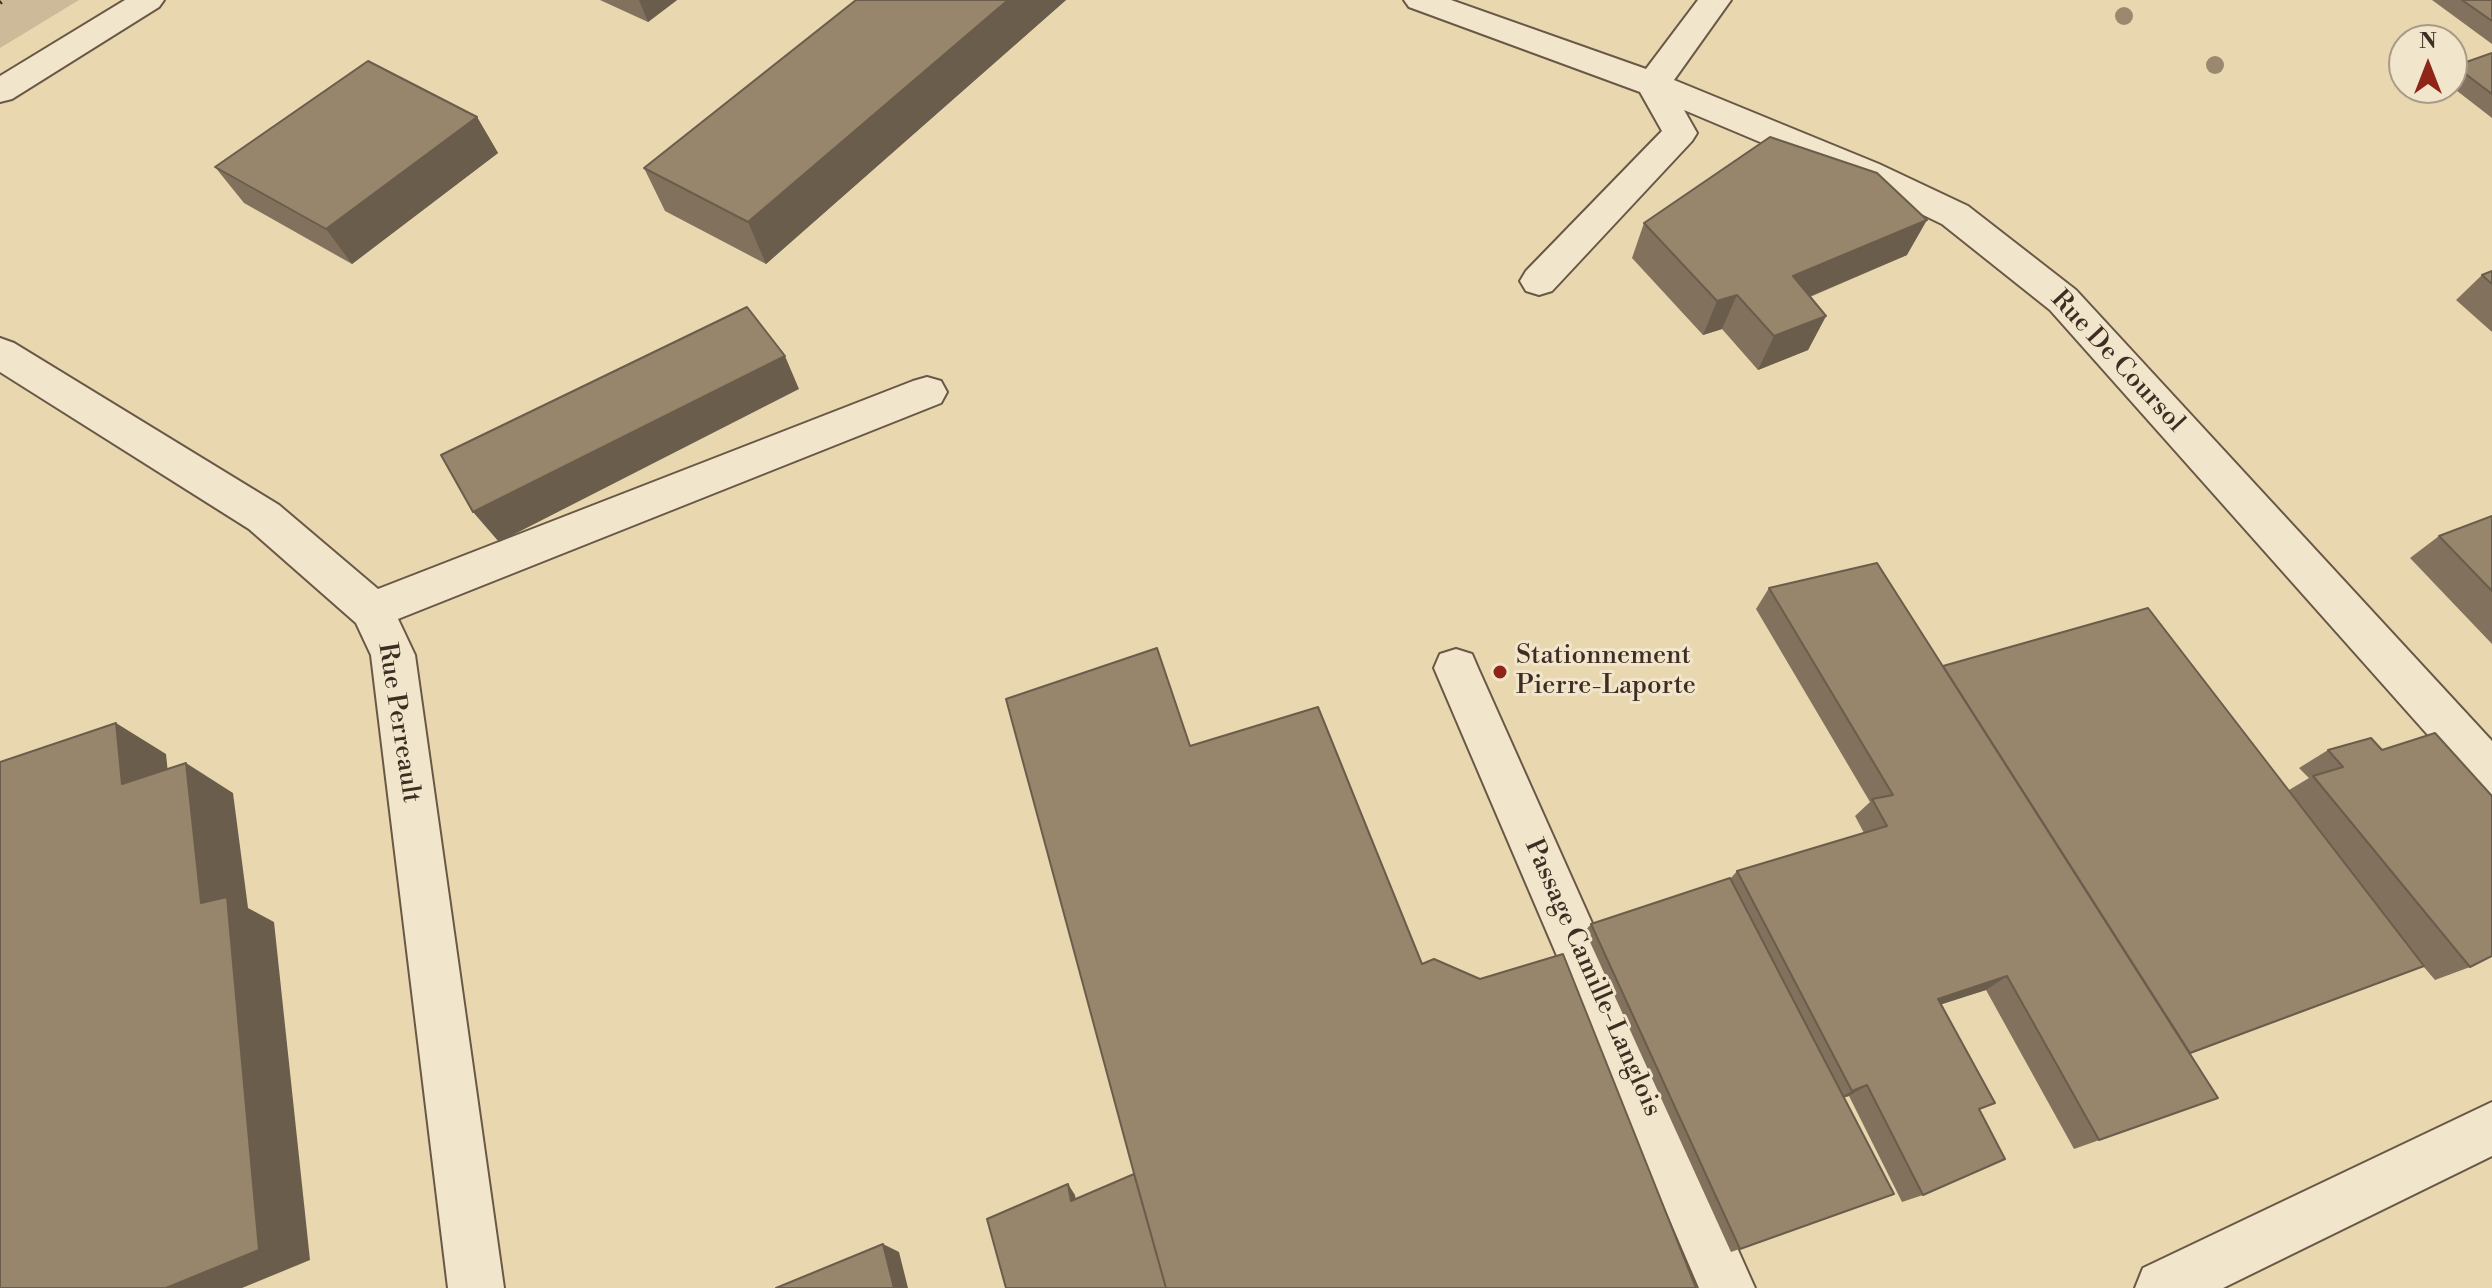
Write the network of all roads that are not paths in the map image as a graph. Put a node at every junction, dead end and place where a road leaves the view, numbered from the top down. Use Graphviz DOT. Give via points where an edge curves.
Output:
graph roads {
  1 [pos="148,0"];
  2 [pos="1420,0"];
  3 [pos="1715,0"];
  4 [pos="1653,84"];
  5 [pos="0,91"];
  6 [pos="1539,281"];
  7 [pos="0,353"];
  8 [pos="927,392"];
  9 [pos="372,610"];
  10 [pos="1456,668"];
  11 [pos="2492,774"];
  12 [pos="2492,1128"];
  13 [pos="476,1288"];
  14 [pos="1727,1288"];
  15 [pos="2163,1288"];
  1 -- 5 [label="street"];
  2 -- 4 [label="street, Rue De Coursol"];
  3 -- 4 [label="street"];
  4 -- 6 [label="street" via="1680,133"];
  4 -- 11 [label="street, Rue De Coursol" via="1955,215 2063,300"];
  7 -- 9 [label="street, Rue Perreault" via="264,517"];
  8 -- 9 [label="street"];
  9 -- 13 [label="street, Rue Perreault" via="393,655"];
  10 -- 14 [label="street, Passage Camille-Langlois"];
  12 -- 15 [label="street"];
}
